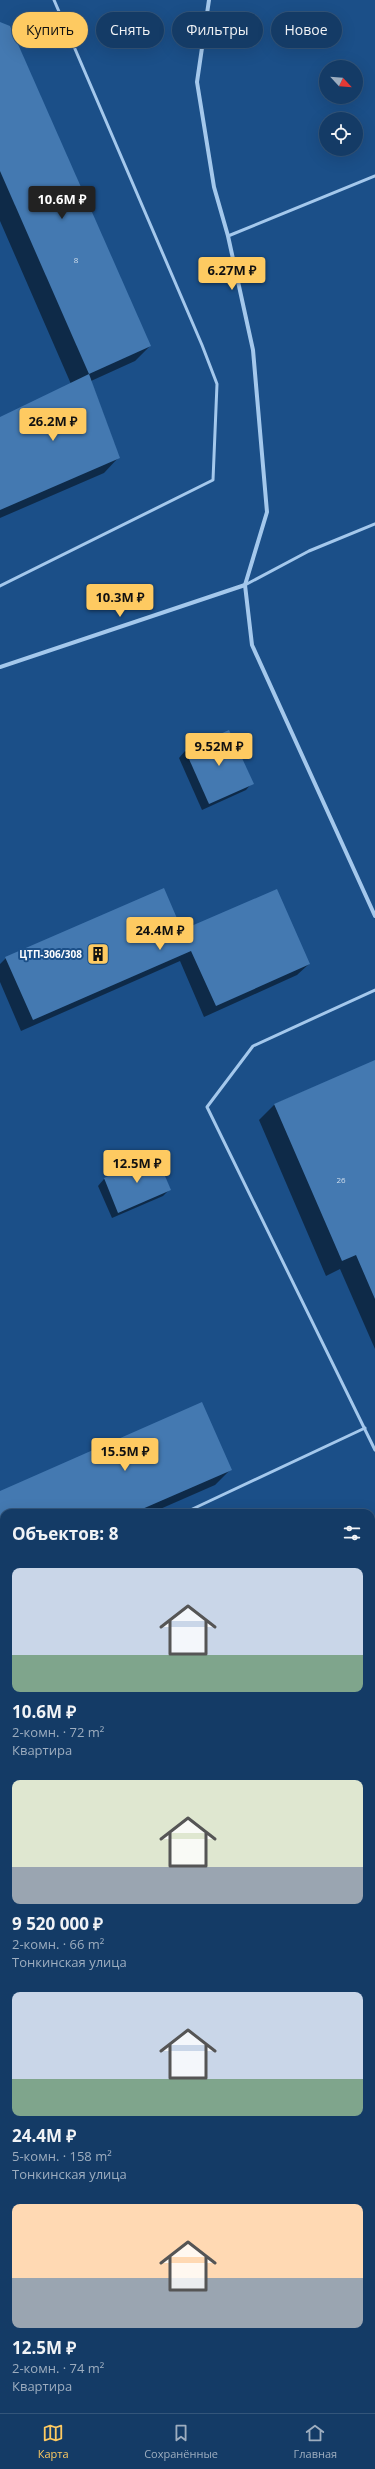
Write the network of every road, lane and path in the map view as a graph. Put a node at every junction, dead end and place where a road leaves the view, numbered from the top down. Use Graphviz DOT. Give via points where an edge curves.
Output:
graph roads {
  1 [pos="54,0"];
  2 [pos="209,0"];
  3 [pos="375,176"];
  4 [pos="228,236"];
  5 [pos="375,524"];
  6 [pos="245,585"];
  7 [pos="0,586"];
  8 [pos="0,667"];
  9 [pos="375,916"];
  10 [pos="375,990"];
  11 [pos="365,1428"];
  12 [pos="375,1450"];
  13 [pos="193,1509"];
  1 -- 7 [label="lane" via="217,384 213,480"];
  2 -- 4 [label="street" via="197,82 214,186"];
  3 -- 4 [label="lane"];
  4 -- 6 [label="street" via="253,350 267,512"];
  5 -- 6 [label="lane" via="309,551"];
  6 -- 8 [label="street"];
  6 -- 9 [label="street" via="252,645"];
  10 -- 11 [label="lane" via="253,1046 207,1107"];
  11 -- 12 [label="lane"];
  11 -- 13 [label="lane"];
}
